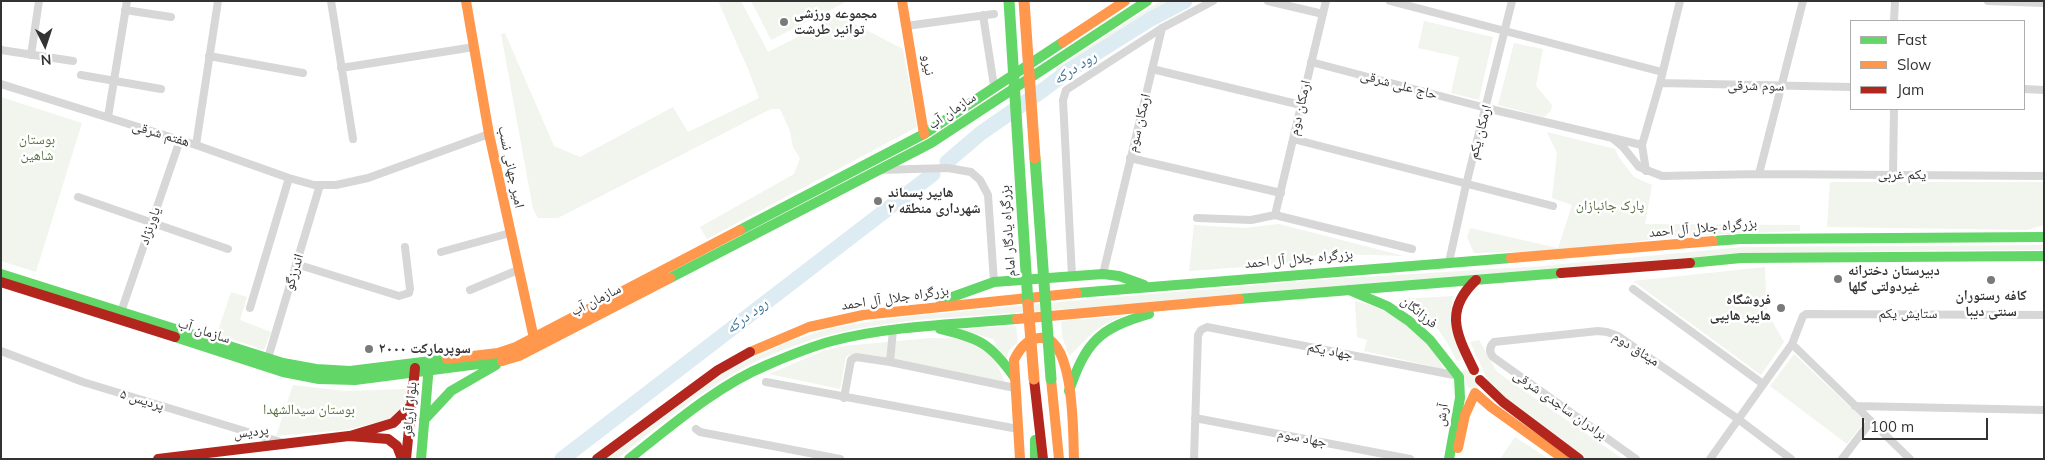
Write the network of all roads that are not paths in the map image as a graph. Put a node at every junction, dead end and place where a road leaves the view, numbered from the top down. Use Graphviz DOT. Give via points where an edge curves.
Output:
graph roads {
  1 [pos="39,1"];
  2 [pos="127,1"];
  3 [pos="218,1"];
  4 [pos="331,1"];
  5 [pos="466,1"];
  6 [pos="902,1"];
  7 [pos="1008,1"];
  8 [pos="1024,1"];
  9 [pos="1125,1"];
  10 [pos="1147,1"];
  11 [pos="1213,1"];
  12 [pos="1268,1"];
  13 [pos="1326,1"];
  14 [pos="1390,1"];
  15 [pos="1512,1"];
  16 [pos="1680,1"];
  17 [pos="1803,1"];
  18 [pos="1895,1"];
  19 [pos="1988,1"];
  20 [pos="2044,3"];
  21 [pos="125,10"];
  22 [pos="994,14"];
  23 [pos="1323,14"];
  24 [pos="983,15"];
  25 [pos="171,17"];
  26 [pos="1894,20"];
  27 [pos="906,26"];
  28 [pos="1162,28"];
  29 [pos="1504,30"];
  30 [pos="1088,32"];
  31 [pos="474,48"];
  32 [pos="1,50"];
  33 [pos="31,54"];
  34 [pos="209,56"];
  35 [pos="73,61"];
  36 [pos="1311,62"];
  37 [pos="341,68"];
  38 [pos="1152,69"];
  39 [pos="1662,72"];
  40 [pos="303,73"];
  41 [pos="81,75"];
  42 [pos="114,81"];
  43 [pos="1660,83"];
  44 [pos="1,84"];
  45 [pos="1783,86"];
  46 [pos="1850,87"];
  47 [pos="991,88"];
  48 [pos="161,89"];
  49 [pos="2025,89"];
  50 [pos="2044,90"];
  51 [pos="992,102"];
  52 [pos="1301,105"];
  53 [pos="1486,108"];
  54 [pos="1894,110"];
  55 [pos="108,117"];
  56 [pos="489,134"];
  57 [pos="924,134"];
  58 [pos="353,138"];
  59 [pos="1612,138"];
  60 [pos="1293,139"];
  61 [pos="180,140"];
  62 [pos="196,145"];
  63 [pos="1642,145"];
  64 [pos="1130,158"];
  65 [pos="879,170"];
  66 [pos="1646,171"];
  67 [pos="1759,174"];
  68 [pos="1893,175"];
  69 [pos="2044,176"];
  70 [pos="289,178"];
  71 [pos="320,185"];
  72 [pos="1466,185"];
  73 [pos="1280,193"];
  74 [pos="78,197"];
  75 [pos="1553,206"];
  76 [pos="1275,215"];
  77 [pos="1197,218"];
  78 [pos="151,223"];
  79 [pos="2044,231"];
  80 [pos="510,232"];
  81 [pos="2023,237"];
  82 [pos="2044,237"];
  83 [pos="405,247"];
  84 [pos="228,249"];
  85 [pos="1412,249"];
  86 [pos="442,252"];
  87 [pos="2044,256"];
  88 [pos="1449,262"];
  89 [pos="296,264"];
  90 [pos="518,270"];
  91 [pos="1,274"];
  92 [pos="1103,274"];
  93 [pos="1072,276"];
  94 [pos="1476,280"];
  95 [pos="1,282"];
  96 [pos="994,282"];
  97 [pos="1147,286"];
  98 [pos="1346,289"];
  99 [pos="1633,289"];
  100 [pos="470,290"];
  101 [pos="1197,302"];
  102 [pos="250,308"];
  103 [pos="920,308"];
  104 [pos="121,312"];
  105 [pos="2044,315"];
  106 [pos="927,326"];
  107 [pos="893,330"];
  108 [pos="535,342"];
  109 [pos="1792,344"];
  110 [pos="1490,347"];
  111 [pos="1,351"];
  112 [pos="268,358"];
  113 [pos="500,362"];
  114 [pos="890,362"];
  115 [pos="429,366"];
  116 [pos="415,369"];
  117 [pos="1477,375"];
  118 [pos="389,376"];
  119 [pos="1460,376"];
  120 [pos="766,382"];
  121 [pos="1015,383"];
  122 [pos="1763,384"];
  123 [pos="1069,391"];
  124 [pos="412,393"];
  125 [pos="1475,393"];
  126 [pos="844,398"];
  127 [pos="411,406"];
  128 [pos="1855,406"];
  129 [pos="1036,409"];
  130 [pos="2044,410"];
  131 [pos="1195,418"];
  132 [pos="1738,419"];
  133 [pos="424,420"];
  134 [pos="1871,421"];
  135 [pos="696,429"];
  136 [pos="1018,429"];
  137 [pos="349,436"];
  138 [pos="284,443"];
  139 [pos="158,459"];
  140 [pos="402,459"];
  141 [pos="406,459"];
  142 [pos="421,459"];
  143 [pos="597,459"];
  144 [pos="629,459"];
  145 [pos="840,459"];
  146 [pos="1020,459"];
  147 [pos="1035,459"];
  148 [pos="1043,459"];
  149 [pos="1059,459"];
  150 [pos="1074,459"];
  151 [pos="1194,459"];
  152 [pos="1410,459"];
  153 [pos="1449,459"];
  154 [pos="1456,459"];
  155 [pos="1564,459"];
  156 [pos="1579,459"];
  157 [pos="1636,459"];
  158 [pos="1710,459"];
  159 [pos="1792,459"];
  160 [pos="1842,459"];
  161 [pos="1910,459"];
  1 -- 33 [label="street"];
  2 -- 21 [label="street"];
  3 -- 34 [label="street"];
  4 -- 37 [label="street"];
  5 -- 31 [label="main road, امیر جهانی نسب"];
  6 -- 27 [label="main road, نیرو"];
  7 -- 129 [label="main road, بزرگراه یادگار امام, bridge"];
  8 -- 149 [label="main road, bridge"];
  9 -- 30 [label="main road, سازمان آب"];
  10 -- 30 [label="main road, سازمان آب"];
  11 -- 28 [label="street"];
  12 -- 23 [label="street"];
  13 -- 23 [label="street, ارمکان دوم"];
  14 -- 29 [label="street"];
  15 -- 29 [label="street, ارمکان یکم"];
  16 -- 39 [label="street"];
  17 -- 45 [label="street"];
  18 -- 26 [label="street"];
  19 -- 20 [label="street"];
  21 -- 25 [label="street"];
  21 -- 42 [label="street"];
  22 -- 24 [label="street"];
  23 -- 36 [label="street, ارمکان دوم"];
  24 -- 27 [label="street"];
  24 -- 47 [label="street"];
  27 -- 57 [label="main road, نیرو"];
  28 -- 38 [label="street, ارمکان سوم"];
  28 -- 93 [label="street" via="1069,86 1064,94"];
  29 -- 39 [label="street"];
  29 -- 53 [label="street, ارمکان یکم"];
  30 -- 47 [label="main road, سازمان آب"];
  30 -- 51 [label="main road, سازمان آب"];
  31 -- 37 [label="street"];
  31 -- 56 [label="main road, امیر جهانی نسب"];
  32 -- 33 [label="street"];
  33 -- 35 [label="street"];
  34 -- 40 [label="street"];
  34 -- 62 [label="street"];
  36 -- 52 [label="street, ارمکان دوم"];
  36 -- 53 [label="street, حاج علی شرقی"];
  37 -- 58 [label="street"];
  38 -- 52 [label="street"];
  38 -- 64 [label="street, ارمکان سوم"];
  39 -- 43 [label="street"];
  41 -- 42 [label="street"];
  42 -- 48 [label="street"];
  42 -- 55 [label="street"];
  43 -- 45 [label="street, سوم شرقی"];
  43 -- 63 [label="street"];
  44 -- 55 [label="street, هفتم شرقی"];
  45 -- 46 [label="street, سوم شرقی"];
  45 -- 67 [label="street"];
  47 -- 51 [label="main road"];
  47 -- 57 [label="main road, سازمان آب"];
  49 -- 50 [label="street"];
  51 -- 65 [label="main road, سازمان آب" via="931,143"];
  52 -- 60 [label="street, ارمکان دوم"];
  53 -- 59 [label="street, حاج علی شرقی"];
  53 -- 72 [label="street, ارمکان یکم"];
  54 -- 68 [label="street"];
  55 -- 61 [label="street, هفتم شرقی"];
  56 -- 71 [label="street, هفتم شرقی" via="382,174 346,183"];
  56 -- 80 [label="main road, امیر جهانی نسب"];
  57 -- 108 [label="main road, سازمان آب"];
  59 -- 63 [label="street, حاج علی شرقی"];
  59 -- 66 [label="street"];
  60 -- 72 [label="street"];
  60 -- 73 [label="street, ارمکان دوم"];
  61 -- 62 [label="street, هفتم شرقی"];
  61 -- 78 [label="street, یاورنژاد"];
  62 -- 70 [label="street, هفتم شرقی"];
  63 -- 66 [label="street"];
  64 -- 73 [label="street"];
  64 -- 92 [label="street, ارمکان سوم"];
  65 -- 96 [label="street" via="948,168 971,172 980,180 988,195"];
  65 -- 108 [label="main road, سازمان آب"];
  66 -- 67 [label="street, یکم غربی" via="1662,176"];
  67 -- 68 [label="street, یکم غربی"];
  68 -- 69 [label="street, یکم غربی"];
  70 -- 71 [label="street, هفتم شرقی"];
  70 -- 102 [label="street"];
  71 -- 89 [label="street, اندرزگو"];
  72 -- 75 [label="street"];
  72 -- 88 [label="street, ارمکان یکم"];
  73 -- 76 [label="street, ارمکان دوم"];
  74 -- 78 [label="street"];
  76 -- 77 [label="street" via="1251,220"];
  76 -- 85 [label="street"];
  78 -- 84 [label="street"];
  78 -- 104 [label="street, یاورنژاد"];
  79 -- 81 [label="main road"];
  80 -- 86 [label="street"];
  80 -- 90 [label="main road, امیر جهانی نسب"];
  81 -- 82 [label="main road, بزرگراه جلال آل احمد"];
  81 -- 88 [label="main road, بزرگراه جلال آل احمد" via="1740,239"];
  83 -- 89 [label="street" via="410,289 409,293 399,296"];
  87 -- 94 [label="main road" via="1741,258"];
  88 -- 97 [label="main road, بزرگراه جلال آل احمد"];
  89 -- 112 [label="street, اندرزگو"];
  90 -- 100 [label="street"];
  90 -- 108 [label="main road, امیر جهانی نسب"];
  91 -- 104 [label="main road, سازمان آب"];
  92 -- 93 [label="main road"];
  92 -- 97 [label="main road"];
  93 -- 96 [label="main road"];
  94 -- 98 [label="main road"];
  94 -- 117 [label="main road, فرزانگان" via="1461,296 1456,315 1462,345"];
  95 -- 118 [label="main road, سازمان آب" via="283,372 319,379 355,380"];
  96 -- 103 [label="main road"];
  97 -- 103 [label="main road, بزرگراه جلال آل احمد"];
  98 -- 101 [label="main road"];
  98 -- 119 [label="main road, فرزانگان" via="1387,306 1410,321"];
  99 -- 122 [label="street"];
  101 -- 106 [label="main road"];
  101 -- 123 [label="main road" via="1128,319 1106,329 1083,353"];
  103 -- 143 [label="main road, بزرگراه جلال آل احمد" via="863,315 809,327 758,348 710,376"];
  104 -- 112 [label="main road, سازمان آب"];
  105 -- 109 [label="street, ستایش یکم" via="1806,314"];
  106 -- 107 [label="main road"];
  106 -- 121 [label="main road" via="987,343 1001,358"];
  107 -- 114 [label="street"];
  107 -- 144 [label="main road" via="832,341 766,365 720,392"];
  108 -- 113 [label="main road, سازمان آب" via="519,356"];
  108 -- 115 [label="main road, سازمان آب" via="498,353"];
  109 -- 122 [label="street"];
  109 -- 128 [label="street"];
  110 -- 132 [label="street, میثاق دوم" via="1494,342 1607,332 1618,336"];
  110 -- 157 [label="street, برادران ساجدی شرقی" via="1497,360"];
  111 -- 138 [label="street, پردیس ۵" via="82,382"];
  112 -- 116 [label="main road, سازمان آب" via="316,369"];
  113 -- 115 [label="main road, سازمان آب"];
  113 -- 133 [label="main road" via="451,390"];
  114 -- 121 [label="street"];
  114 -- 126 [label="street" via="853,357"];
  115 -- 116 [label="main road, سازمان آب"];
  115 -- 133 [label="main road, بلوار آریافر"];
  116 -- 118 [label="main road, سازمان آب"];
  116 -- 124 [label="main road, بلوار آریافر"];
  117 -- 119 [label="main road" via="1468,365 1462,366"];
  117 -- 125 [label="main road, آرش" via="1480,389"];
  117 -- 156 [label="main road, فرزانگان" via="1503,402"];
  118 -- 124 [label="main road" via="402,382"];
  119 -- 125 [label="main road, فرزانگان" via="1469,391"];
  119 -- 131 [label="street, جهاد یکم" via="1207,328 1198,335"];
  119 -- 153 [label="main road, آرش" via="1460,398"];
  120 -- 126 [label="street"];
  121 -- 123 [label="main road" via="1014,360 1018,350 1033,338 1044,338 1054,343 1062,355"];
  121 -- 136 [label="main road"];
  122 -- 132 [label="street"];
  123 -- 150 [label="main road"];
  124 -- 127 [label="main road, بلوار آریافر"];
  125 -- 154 [label="main road, آرش" via="1465,415"];
  125 -- 155 [label="main road"];
  126 -- 136 [label="street"];
  127 -- 137 [label="main road" via="393,423"];
  127 -- 141 [label="main road, بلوار آریافر"];
  128 -- 130 [label="street"];
  128 -- 134 [label="street"];
  129 -- 147 [label="main road"];
  129 -- 148 [label="main road, بزرگراه یادگار امام"];
  131 -- 151 [label="street"];
  131 -- 152 [label="street, جهاد سوم"];
  132 -- 158 [label="street"];
  132 -- 159 [label="street, میثاق دوم"];
  133 -- 142 [label="main road, بلوار آریافر"];
  134 -- 160 [label="street"];
  134 -- 161 [label="street"];
  135 -- 145 [label="street"];
  136 -- 146 [label="main road"];
  137 -- 138 [label="main road, پردیس"];
  137 -- 140 [label="main road" via="388,439 397,446"];
  138 -- 139 [label="main road, پردیس"];
}
